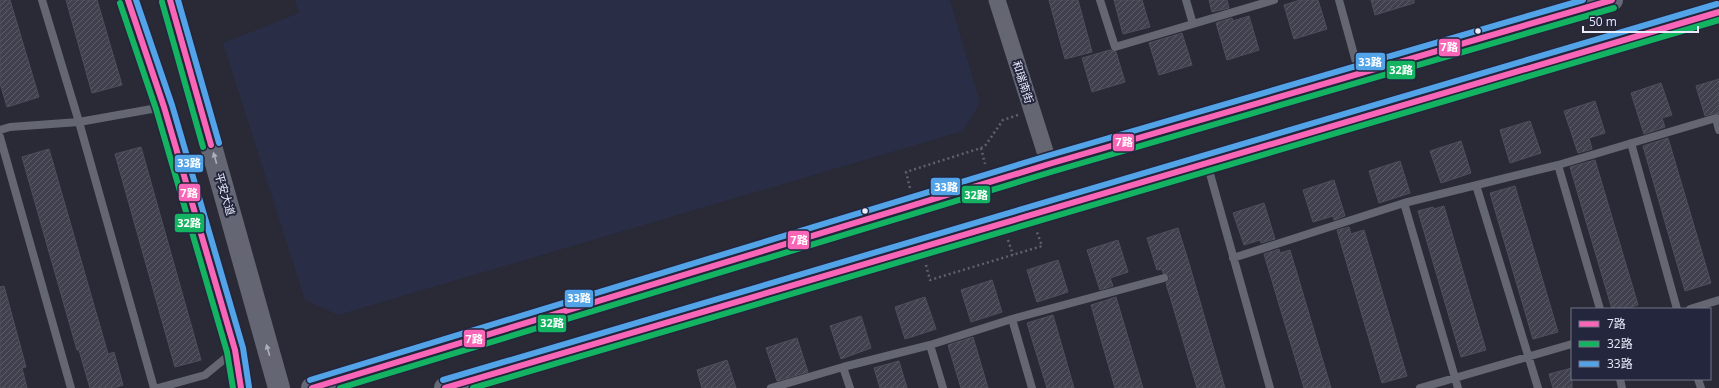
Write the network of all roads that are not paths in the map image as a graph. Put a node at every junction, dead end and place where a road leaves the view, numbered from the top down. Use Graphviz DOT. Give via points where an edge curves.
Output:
graph roads {
  1 [pos="42,0"];
  2 [pos="128,0"];
  3 [pos="170,0"];
  4 [pos="997,0"];
  5 [pos="1100,0"];
  6 [pos="1186,0"];
  7 [pos="1274,0"];
  8 [pos="1339,0"];
  9 [pos="1612,0"];
  10 [pos="1263,2"];
  11 [pos="1719,12"];
  12 [pos="1193,24"];
  13 [pos="1359,74"];
  14 [pos="164,107"];
  15 [pos="79,122"];
  16 [pos="0,130"];
  17 [pos="1719,130"];
  18 [pos="0,137"];
  19 [pos="1631,143"];
  20 [pos="1207,163"];
  21 [pos="1049,164"];
  22 [pos="1558,165"];
  23 [pos="1476,185"];
  24 [pos="1404,203"];
  25 [pos="1233,258"];
  26 [pos="1164,278"];
  27 [pos="1719,300"];
  28 [pos="1600,308"];
  29 [pos="1677,308"];
  30 [pos="1693,308"];
  31 [pos="1012,319"];
  32 [pos="1571,344"];
  33 [pos="930,345"];
  34 [pos="235,350"];
  35 [pos="1529,356"];
  36 [pos="843,367"];
  37 [pos="1455,378"];
  38 [pos="71,388"];
  39 [pos="154,388"];
  40 [pos="158,388"];
  41 [pos="241,388"];
  42 [pos="279,388"];
  43 [pos="312,388"];
  44 [pos="445,388"];
  45 [pos="771,388"];
  46 [pos="850,388"];
  47 [pos="943,388"];
  48 [pos="1032,388"];
  49 [pos="1270,388"];
  50 [pos="1420,388"];
  51 [pos="1458,388"];
  52 [pos="1538,388"];
  1 -- 15 [label="lane"];
  2 -- 14 [label="main road"];
  42 -- 3 [label="main road, 平安大道, one-way"];
  4 -- 21 [label="street, 和瑞南街"];
  5 -- 12 [label="lane" via="1115,47"];
  6 -- 12 [label="lane"];
  7 -- 10 [label="lane"];
  8 -- 13 [label="lane"];
  9 -- 13 [label="main road"];
  10 -- 12 [label="lane"];
  11 -- 20 [label="main road"];
  13 -- 21 [label="main road"];
  14 -- 15 [label="lane"];
  14 -- 34 [label="main road"];
  15 -- 16 [label="lane"];
  15 -- 39 [label="lane"];
  17 -- 19 [label="lane" via="1716,118"];
  18 -- 38 [label="lane"];
  19 -- 22 [label="lane"];
  19 -- 29 [label="lane"];
  20 -- 25 [label="lane"];
  20 -- 44 [label="main road"];
  21 -- 43 [label="main road"];
  22 -- 23 [label="lane"];
  22 -- 28 [label="lane"];
  23 -- 24 [label="lane"];
  23 -- 35 [label="lane"];
  24 -- 25 [label="lane"];
  24 -- 37 [label="lane"];
  25 -- 49 [label="lane"];
  26 -- 31 [label="lane"];
  27 -- 30 [label="lane"];
  31 -- 33 [label="lane"];
  31 -- 48 [label="lane"];
  32 -- 35 [label="lane"];
  33 -- 36 [label="lane"];
  33 -- 47 [label="lane"];
  34 -- 40 [label="lane" via="205,375"];
  34 -- 41 [label="main road"];
  35 -- 37 [label="lane"];
  35 -- 52 [label="lane"];
  36 -- 45 [label="lane"];
  36 -- 46 [label="lane"];
  37 -- 50 [label="lane"];
  37 -- 51 [label="lane"];
}
